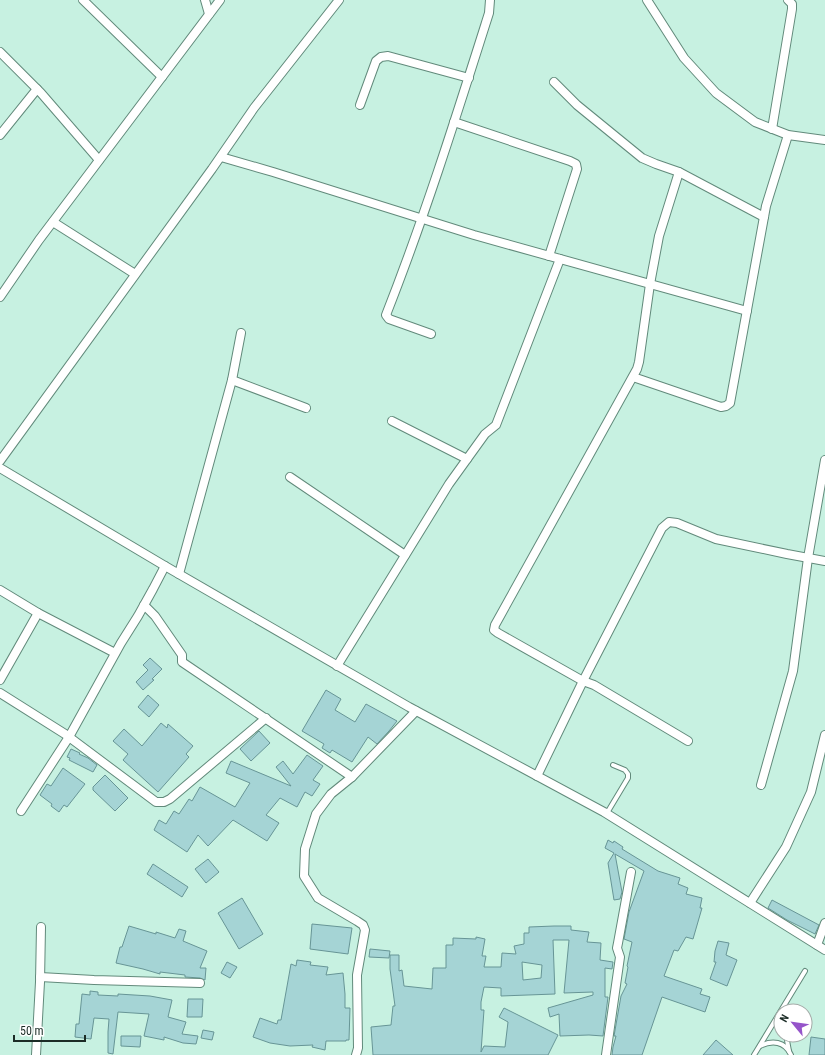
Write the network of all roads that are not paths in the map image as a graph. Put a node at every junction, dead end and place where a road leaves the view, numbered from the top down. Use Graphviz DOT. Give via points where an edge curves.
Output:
graph roads {
  1 [pos="83,0"];
  2 [pos="205,0"];
  3 [pos="220,0"];
  4 [pos="339,0"];
  5 [pos="490,0"];
  6 [pos="647,0"];
  7 [pos="788,0"];
  8 [pos="210,14"];
  9 [pos="0,52"];
  10 [pos="162,77"];
  11 [pos="469,78"];
  12 [pos="554,82"];
  13 [pos="37,89"];
  14 [pos="360,105"];
  15 [pos="454,122"];
  16 [pos="772,129"];
  17 [pos="0,135"];
  18 [pos="788,135"];
  19 [pos="825,140"];
  20 [pos="221,157"];
  21 [pos="99,160"];
  22 [pos="678,172"];
  23 [pos="764,217"];
  24 [pos="422,219"];
  25 [pos="53,222"];
  26 [pos="549,256"];
  27 [pos="560,259"];
  28 [pos="135,274"];
  29 [pos="650,284"];
  30 [pos="0,297"];
  31 [pos="747,311"];
  32 [pos="241,333"];
  33 [pos="432,334"];
  34 [pos="632,377"];
  35 [pos="232,380"];
  36 [pos="306,408"];
  37 [pos="392,420"];
  38 [pos="467,459"];
  39 [pos="825,460"];
  40 [pos="0,461"];
  41 [pos="0,468"];
  42 [pos="290,477"];
  43 [pos="405,555"];
  44 [pos="808,558"];
  45 [pos="825,561"];
  46 [pos="165,566"];
  47 [pos="179,574"];
  48 [pos="0,590"];
  49 [pos="144,605"];
  50 [pos="38,614"];
  51 [pos="115,653"];
  52 [pos="337,666"];
  53 [pos="0,680"];
  54 [pos="583,681"];
  55 [pos="0,692"];
  56 [pos="416,711"];
  57 [pos="266,718"];
  58 [pos="825,735"];
  59 [pos="69,737"];
  60 [pos="688,741"];
  61 [pos="613,765"];
  62 [pos="537,776"];
  63 [pos="352,777"];
  64 [pos="761,785"];
  65 [pos="21,812"];
  66 [pos="607,814"];
  67 [pos="631,872"];
  68 [pos="750,903"];
  69 [pos="825,923"];
  70 [pos="41,927"];
  71 [pos="817,945"];
  72 [pos="825,950"];
  73 [pos="805,971"];
  74 [pos="40,977"];
  75 [pos="200,983"];
  76 [pos="786,1003"];
  77 [pos="773,1025"];
  78 [pos="788,1043"];
  79 [pos="760,1046"];
  80 [pos="790,1053"];
  81 [pos="36,1055"];
  82 [pos="356,1055"];
  83 [pos="606,1055"];
  84 [pos="754,1055"];
  1 -- 10 [label="street"];
  2 -- 8 [label="street"];
  3 -- 8 [label="street"];
  4 -- 20 [label="street" via="254,108"];
  5 -- 11 [label="street" via="490,13"];
  6 -- 16 [label="street" via="684,58 716,93 755,122"];
  7 -- 16 [label="street" via="792,4 792,9"];
  8 -- 10 [label="street"];
  9 -- 13 [label="street"];
  10 -- 21 [label="street"];
  11 -- 14 [label="street" via="388,56 376,61"];
  11 -- 15 [label="street"];
  12 -- 22 [label="street" via="577,105 642,158"];
  13 -- 17 [label="street"];
  13 -- 21 [label="street"];
  15 -- 24 [label="street"];
  15 -- 26 [label="street" via="576,164 577,169"];
  16 -- 18 [label="street"];
  18 -- 19 [label="street"];
  18 -- 23 [label="street"];
  20 -- 24 [label="street"];
  20 -- 28 [label="street"];
  21 -- 25 [label="street"];
  22 -- 23 [label="street"];
  22 -- 29 [label="street" via="659,236"];
  23 -- 31 [label="street"];
  24 -- 26 [label="street"];
  24 -- 33 [label="street" via="386,315"];
  25 -- 28 [label="street"];
  25 -- 30 [label="street"];
  26 -- 27 [label="street"];
  27 -- 29 [label="street"];
  27 -- 38 [label="street" via="496,424"];
  28 -- 40 [label="street"];
  29 -- 31 [label="street"];
  29 -- 34 [label="street" via="639,362"];
  31 -- 34 [label="street" via="730,403 726,406 721,407"];
  32 -- 35 [label="street"];
  34 -- 54 [label="street" via="494,630"];
  35 -- 36 [label="street"];
  35 -- 47 [label="street"];
  37 -- 38 [label="street"];
  38 -- 43 [label="street"];
  39 -- 44 [label="street"];
  41 -- 46 [label="street"];
  42 -- 43 [label="street"];
  43 -- 52 [label="street"];
  44 -- 45 [label="street"];
  44 -- 54 [label="street" via="716,539 669,522 662,528"];
  44 -- 64 [label="street" via="793,671"];
  46 -- 47 [label="street"];
  46 -- 49 [label="street"];
  47 -- 52 [label="street"];
  48 -- 50 [label="street"];
  49 -- 51 [label="street"];
  49 -- 57 [label="street" via="155,616 182,655 182,662"];
  50 -- 51 [label="street"];
  50 -- 53 [label="street"];
  51 -- 59 [label="street"];
  52 -- 56 [label="street"];
  54 -- 60 [label="street"];
  54 -- 62 [label="street"];
  55 -- 59 [label="street"];
  56 -- 62 [label="street"];
  56 -- 63 [label="street"];
  57 -- 59 [label="street" via="164,802 156,802"];
  57 -- 63 [label="street"];
  58 -- 68 [label="street" via="811,792 786,847"];
  59 -- 65 [label="street"];
  61 -- 66 [label="lane" via="625,770 628,778"];
  62 -- 66 [label="street"];
  63 -- 82 [label="street" via="331,794 316,814 305,849 304,876 318,898 363,925 365,930 357,975"];
  66 -- 68 [label="street"];
  67 -- 83 [label="street" via="617,948 620,957"];
  68 -- 71 [label="street"];
  69 -- 71 [label="street"];
  70 -- 74 [label="street"];
  71 -- 72 [label="street"];
  73 -- 76 [label="lane"];
  74 -- 75 [label="street"];
  74 -- 81 [label="street"];
  77 -- 79 [label="lane"];
  78 -- 80 [label="lane"];
  79 -- 80 [label="lane" via="767,1042 776,1042 784,1045"];
  79 -- 84 [label="lane"];
}
